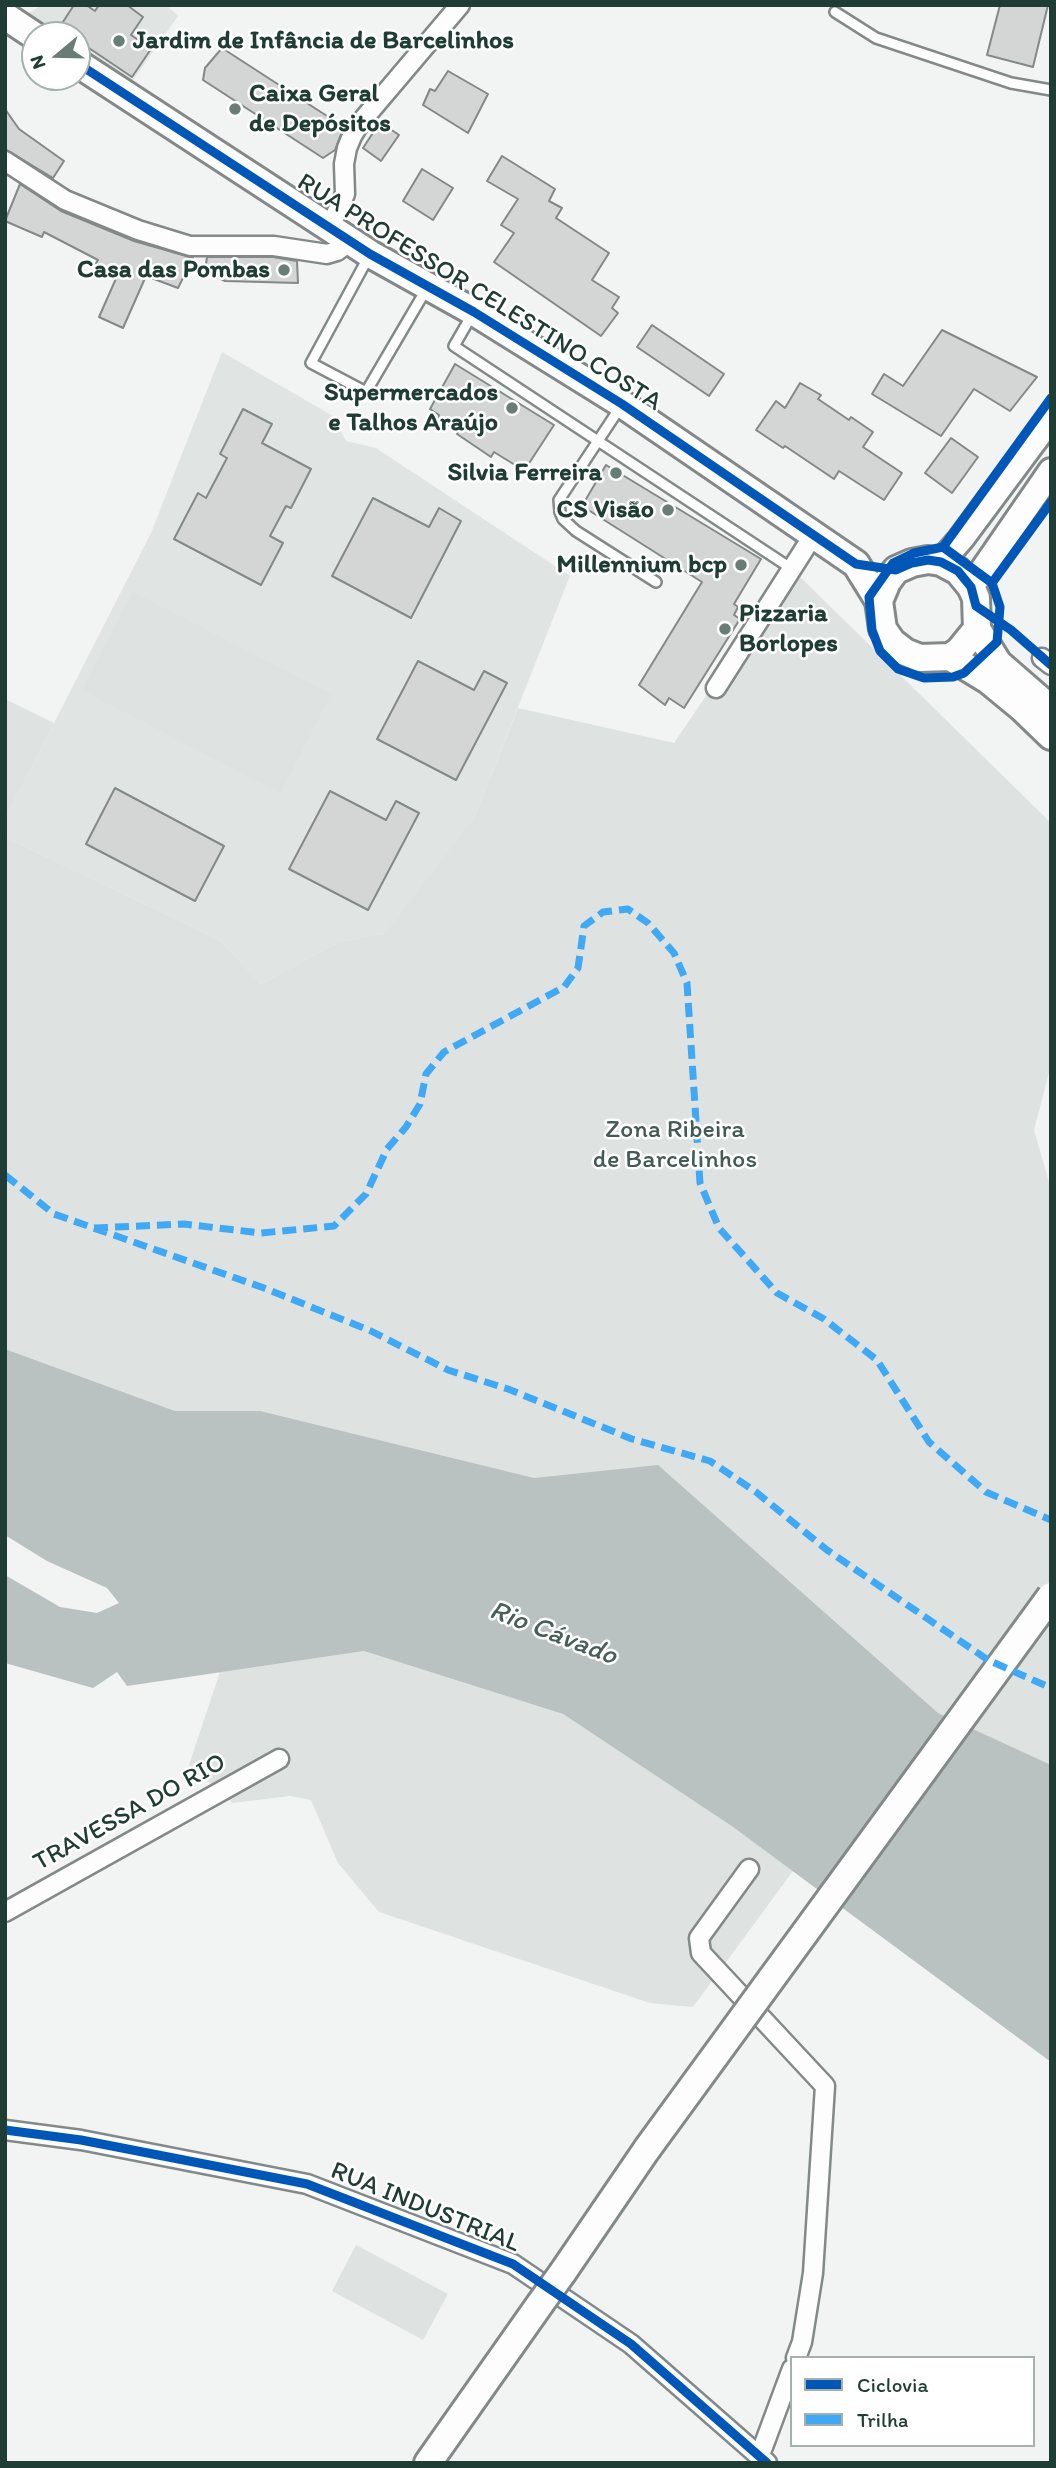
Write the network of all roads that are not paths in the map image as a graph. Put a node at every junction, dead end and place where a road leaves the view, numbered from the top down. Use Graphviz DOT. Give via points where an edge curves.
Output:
graph roads {
  1 [pos="460,5"];
  2 [pos="835,12"];
  3 [pos="5,16"];
  4 [pos="21,27"];
  5 [pos="91,72"];
  6 [pos="1051,90"];
  7 [pos="6,165"];
  8 [pos="350,241"];
  9 [pos="428,285"];
  10 [pos="474,312"];
  11 [pos="622,404"];
  12 [pos="1051,418"];
  13 [pos="597,442"];
  14 [pos="1051,471"];
  15 [pos="814,534"];
  16 [pos="941,562"];
  17 [pos="856,564"];
  18 [pos="792,569"];
  19 [pos="896,570"];
  20 [pos="656,582"];
  21 [pos="971,587"];
  22 [pos="879,601"];
  23 [pos="983,639"];
  24 [pos="950,657"];
  25 [pos="716,688"];
  26 [pos="1051,709"];
  27 [pos="1051,736"];
  28 [pos="1051,1596"];
  29 [pos="1051,1623"];
  30 [pos="279,1759"];
  31 [pos="749,1869"];
  32 [pos="5,1912"];
  33 [pos="5,2130"];
  34 [pos="651,2157"];
  35 [pos="545,2309"];
  36 [pos="797,2356"];
  37 [pos="790,2375"];
  38 [pos="763,2459"];
  39 [pos="428,2463"];
  40 [pos="445,2463"];
  1 -- 8 [label="street" via="352,136 344,164"];
  2 -- 6 [label="lane" via="876,38 1011,83"];
  3 -- 4 [label="main road"];
  5 -- 8 [label="main road, RUA PROFESSOR CELESTINO COSTA"];
  7 -- 8 [label="street" via="65,200 190,246 274,246 327,254"];
  8 -- 9 [label="main road, RUA PROFESSOR CELESTINO COSTA"];
  8 -- 9 [label="lane" via="311,363 366,392"];
  9 -- 10 [label="main road, RUA PROFESSOR CELESTINO COSTA"];
  10 -- 11 [label="main road, RUA PROFESSOR CELESTINO COSTA"];
  10 -- 13 [label="lane, RUA PROFESSOR CELESTINO COSTA" via="454,346"];
  11 -- 13 [label="lane"];
  11 -- 15 [label="main road, RUA PROFESSOR CELESTINO COSTA"];
  12 -- 16 [label="main road"];
  13 -- 18 [label="lane, RUA PROFESSOR CELESTINO COSTA"];
  13 -- 20 [label="lane" via="559,500 560,512 576,530"];
  14 -- 21 [label="main road"];
  15 -- 17 [label="main road, RUA PROFESSOR CELESTINO COSTA"];
  15 -- 18 [label="street"];
  16 -- 19 [label="main road" via="928,560"];
  16 -- 21 [label="main road" via="958,571"];
  17 -- 19 [label="main road"];
  17 -- 22 [label="main road, RUA PROFESSOR CELESTINO COSTA"];
  18 -- 25 [label="street"];
  19 -- 22 [label="main road"];
  21 -- 23 [label="main road"];
  22 -- 24 [label="main road" via="883,629 892,642 920,658"];
  23 -- 24 [label="main road"];
  23 -- 26 [label="main road" via="998,663"];
  24 -- 27 [label="main road" via="988,680"];
  28 -- 34 [label="main road, bridge"];
  29 -- 34 [label="main road"];
  30 -- 32 [label="street, TRAVESSA DO RIO"];
  31 -- 36 [label="street" via="699,1938 701,1952 825,2086 813,2273"];
  33 -- 38 [label="street, RUA INDUSTRIAL" via="81,2140 307,2184 513,2264 631,2344"];
  34 -- 35 [label="main road"];
  35 -- 39 [label="main road"];
  35 -- 40 [label="main road"];
  37 -- 38 [label="street"];
}
